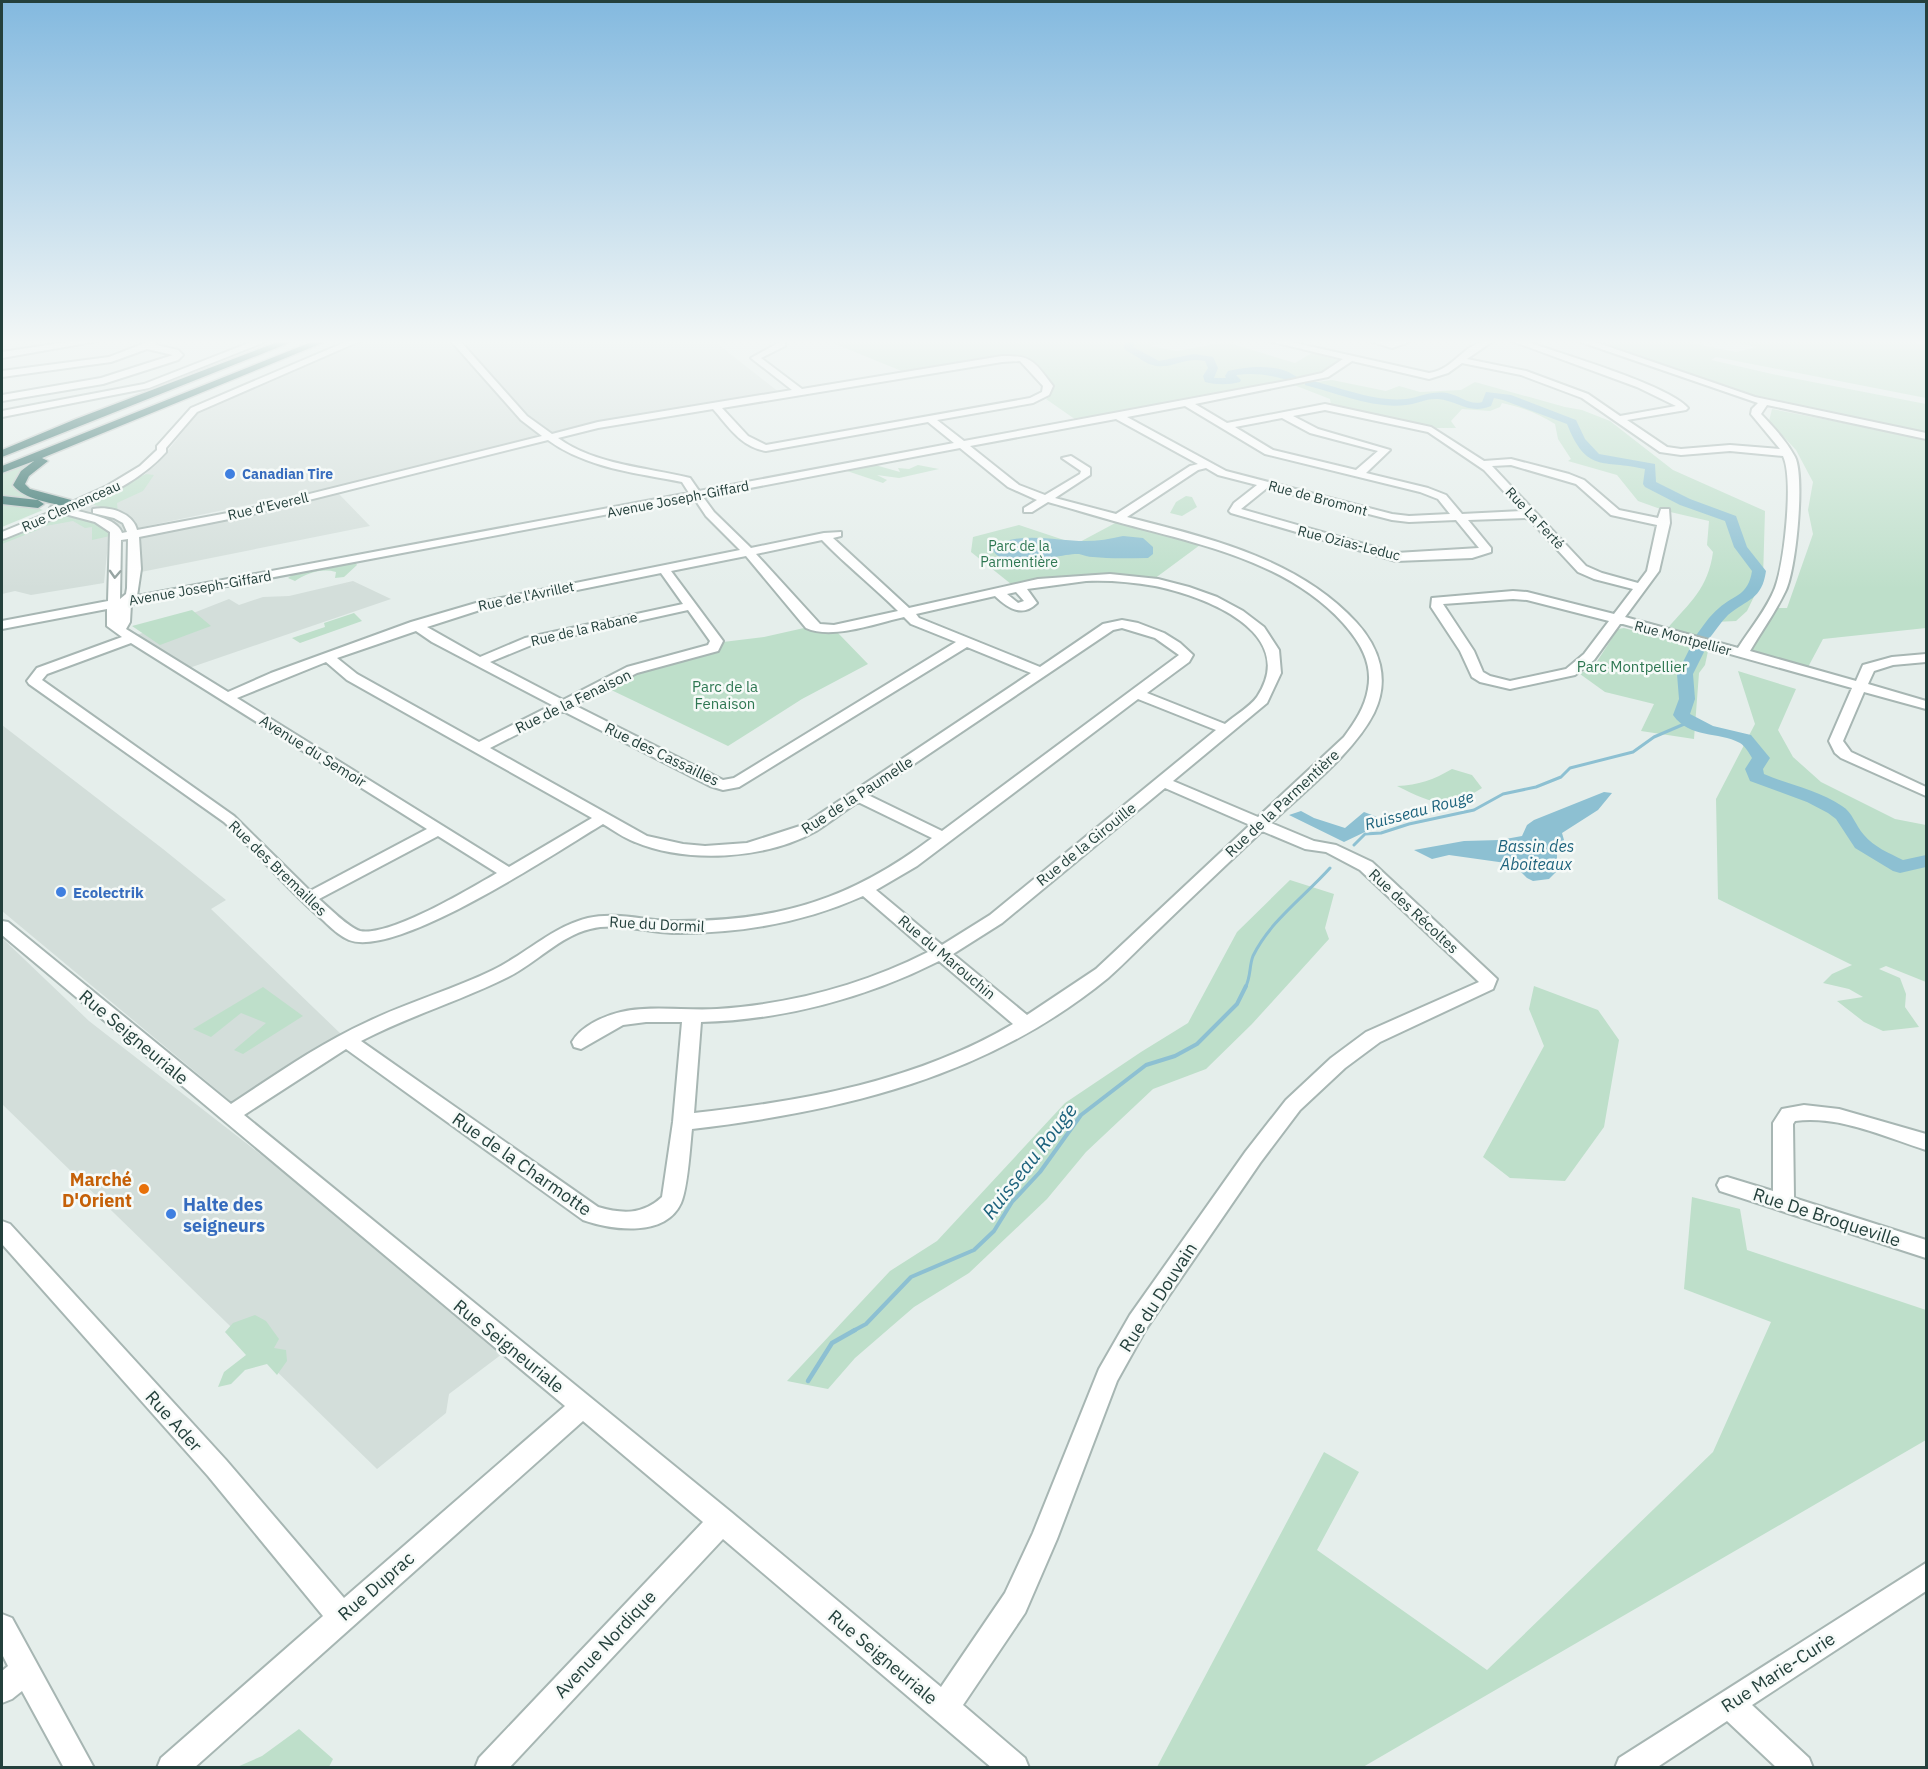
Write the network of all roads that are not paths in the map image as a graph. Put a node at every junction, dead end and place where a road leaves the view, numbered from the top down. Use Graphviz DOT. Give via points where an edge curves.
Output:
graph roads {
  1 [pos="73,424"];
  2 [pos="75,424"];
  3 [pos="117,424"];
  4 [pos="182,424"];
  5 [pos="533,424"];
  6 [pos="606,424"];
  7 [pos="733,424"];
  8 [pos="903,424"];
  9 [pos="936,424"];
  10 [pos="1078,424"];
  11 [pos="1132,424"];
  12 [pos="1222,424"];
  13 [pos="1239,424"];
  14 [pos="1300,424"];
  15 [pos="1401,424"];
  16 [pos="1625,424"];
  17 [pos="1764,424"];
  18 [pos="1867,424"];
  19 [pos="1226,426"];
  20 [pos="98,431"];
  21 [pos="549,436"];
  22 [pos="1926,436"];
  23 [pos="2,445"];
  24 [pos="963,445"];
  25 [pos="1787,453"];
  26 [pos="2,454"];
  27 [pos="1067,458"];
  28 [pos="1483,464"];
  29 [pos="1206,465"];
  30 [pos="2,470"];
  31 [pos="1358,474"];
  32 [pos="1266,484"];
  33 [pos="696,496"];
  34 [pos="1048,498"];
  35 [pos="2,500"];
  36 [pos="66,506"];
  37 [pos="1028,510"];
  38 [pos="1533,514"];
  39 [pos="1460,517"];
  40 [pos="1117,518"];
  41 [pos="2,530"];
  42 [pos="133,535"];
  43 [pos="2,536"];
  44 [pos="116,538"];
  45 [pos="747,550"];
  46 [pos="663,568"];
  47 [pos="1018,587"];
  48 [pos="1640,587"];
  49 [pos="997,592"];
  50 [pos="120,603"];
  51 [pos="690,606"];
  52 [pos="906,613"];
  53 [pos="1617,620"];
  54 [pos="2,625"];
  55 [pos="416,625"];
  56 [pos="125,633"];
  57 [pos="964,642"];
  58 [pos="1742,653"];
  59 [pos="327,657"];
  60 [pos="1926,658"];
  61 [pos="481,661"];
  62 [pos="1040,672"];
  63 [pos="1860,686"];
  64 [pos="1137,694"];
  65 [pos="227,697"];
  66 [pos="563,705"];
  67 [pos="1926,705"];
  68 [pos="1226,729"];
  69 [pos="479,748"];
  70 [pos="1168,778"];
  71 [pos="1926,792"];
  72 [pos="858,796"];
  73 [pos="602,818"];
  74 [pos="1265,819"];
  75 [pos="437,830"];
  76 [pos="944,838"];
  77 [pos="508,873"];
  78 [pos="866,890"];
  79 [pos="307,899"];
  80 [pos="2,926"];
  81 [pos="942,953"];
  82 [pos="1487,985"];
  83 [pos="692,1016"];
  84 [pos="1027,1025"];
  85 [pos="347,1040"];
  86 [pos="581,1042"];
  87 [pos="228,1115"];
  88 [pos="683,1122"];
  89 [pos="1926,1142"];
  90 [pos="1727,1185"];
  91 [pos="1784,1203"];
  92 [pos="2,1230"];
  93 [pos="1926,1249"];
  94 [pos="582,1406"];
  95 [pos="722,1521"];
  96 [pos="1926,1576"];
  97 [pos="341,1616"];
  98 [pos="2,1628"];
  99 [pos="25,1670"];
  100 [pos="2,1689"];
  101 [pos="1730,1703"];
  102 [pos="944,1708"];
  103 [pos="80,1767"];
  104 [pos="171,1767"];
  105 [pos="489,1767"];
  106 [pos="1015,1767"];
  107 [pos="1629,1767"];
  108 [pos="1799,1767"];
  1 -- 23 [label="highway"];
  2 -- 26 [label="highway"];
  3 -- 20 [label="highway"];
  4 -- 36 [label="street, Rue Clemenceau" via="141,472"];
  5 -- 21 [label="street, Rue de la Girouille"];
  6 -- 21 [label="street, Rue d'Everell"];
  7 -- 8 [label="street" via="760,448"];
  9 -- 24 [label="street, Rue de la Parmentière"];
  10 -- 24 [label="street, Avenue Joseph-Giffard"];
  11 -- 29 [label="street, Rue de Bromont"];
  12 -- 19 [label="street, Rue Ozias-Leduc"];
  13 -- 19 [label="street, Rue La Ferté"];
  14 -- 31 [label="street" via="1385,450"];
  15 -- 28 [label="street, Rue La Ferté" via="1442,436"];
  16 -- 25 [label="street" via="1668,451 1730,448"];
  17 -- 25 [label="street"];
  18 -- 22 [label="street"];
  19 -- 31 [label="street, Rue Ozias-Leduc" via="1269,452"];
  20 -- 30 [label="highway"];
  20 -- 36 [label="highway" via="39,463 20,479 19,485 26,492"];
  21 -- 33 [label="street, Rue de la Girouille" via="578,455 686,480"];
  21 -- 42 [label="street, Rue d'Everell" via="249,512"];
  24 -- 33 [label="street, Avenue Joseph-Giffard"];
  24 -- 34 [label="street, Rue de la Parmentière" via="1018,489"];
  25 -- 58 [label="street" via="1793,476 1788,566 1780,591"];
  27 -- 34 [label="street" via="1086,470 1085,475"];
  28 -- 38 [label="street, Rue La Ferté"];
  28 -- 48 [label="street" via="1518,463 1566,476 1580,482 1615,513 1665,517 1653,571"];
  29 -- 32 [label="street, Rue de Bromont"];
  29 -- 40 [label="street" via="1194,468"];
  31 -- 39 [label="street, Rue Ozias-Leduc" via="1437,494"];
  32 -- 39 [label="street, Rue de Bromont" via="1399,519"];
  32 -- 39 [label="street, Rue Ozias-Leduc" via="1235,511 1396,557 1484,553 1487,550"];
  33 -- 45 [label="street, Rue de la Girouille"];
  33 -- 50 [label="street, Avenue Joseph-Giffard"];
  34 -- 37 [label="street"];
  34 -- 40 [label="street, Rue de la Parmentière"];
  35 -- 36 [label="highway"];
  36 -- 41 [label="street, Rue Clemenceau"];
  36 -- 42 [label="street" via="123,518"];
  36 -- 43 [label="street, Rue Clemenceau"];
  36 -- 44 [label="street" via="110,525"];
  38 -- 39 [label="street, Rue de Bromont"];
  38 -- 48 [label="street, Rue La Ferté" via="1582,569"];
  40 -- 74 [label="street, Rue de la Parmentière" via="1279,569 1333,604 1367,643 1377,681 1373,702 1363,722"];
  42 -- 44 [label="street, Rue d'Everell"];
  42 -- 50 [label="street" via="132,593"];
  44 -- 50 [label="street, one-way"];
  45 -- 46 [label="street, Rue de l'Avrillet"];
  45 -- 52 [label="street, Rue de l'Avrillet" via="831,535 850,562"];
  45 -- 52 [label="street, Rue de la Girouille" via="817,628"];
  46 -- 51 [label="street, Rue de la Fenaison"];
  46 -- 55 [label="street, Rue de l'Avrillet" via="509,599"];
  47 -- 49 [label="street, Rue de la Girouille"];
  47 -- 49 [label="street" via="1030,600 1028,606 1015,607"];
  47 -- 68 [label="street, Rue de la Girouille" via="1065,579 1133,579 1198,593 1238,614 1268,641 1276,669 1272,686 1262,700"];
  48 -- 53 [label="street"];
  49 -- 52 [label="street, Rue de la Girouille"];
  50 -- 54 [label="street, Avenue Joseph-Giffard"];
  50 -- 56 [label="street" via="113,626"];
  51 -- 61 [label="street, Rue de la Rabane" via="530,641"];
  51 -- 66 [label="street, Rue de la Fenaison" via="717,641 713,648 632,670"];
  52 -- 57 [label="street" via="926,627"];
  53 -- 53 [label="street, Rue Montpellier" via="1589,657 1570,672 1526,683 1501,684 1477,674 1436,601 1527,596"];
  53 -- 58 [label="street, Rue Montpellier"];
  55 -- 59 [label="street, Rue de l'Avrillet"];
  55 -- 61 [label="street, Rue des Cassailles"];
  56 -- 65 [label="street, Avenue du Semoir"];
  56 -- 79 [label="street, Rue des Bremailles" via="42,671 34,681 229,819 250,836"];
  57 -- 62 [label="street"];
  57 -- 66 [label="street, Rue des Cassailles" via="731,784 715,783"];
  58 -- 63 [label="street, Rue Montpellier"];
  59 -- 65 [label="street, Rue de l'Avrillet"];
  59 -- 69 [label="street, Rue de la Paumelle" via="352,677"];
  60 -- 63 [label="street" via="1868,668"];
  61 -- 66 [label="street, Rue des Cassailles"];
  62 -- 64 [label="street, Rue de la Paumelle" via="1108,627 1126,624 1173,644 1186,655"];
  62 -- 72 [label="street, Rue de la Paumelle"];
  63 -- 67 [label="street, Rue Montpellier"];
  63 -- 71 [label="street" via="1838,734 1839,750"];
  64 -- 68 [label="street"];
  64 -- 76 [label="street, Rue du Dormil"];
  65 -- 75 [label="street, Avenue du Semoir"];
  66 -- 69 [label="street, Rue de la Fenaison"];
  68 -- 70 [label="street, Rue de la Girouille"];
  69 -- 73 [label="street, Rue de la Paumelle"];
  70 -- 74 [label="street, Rue des Récoltes"];
  70 -- 81 [label="street, Rue de la Girouille" via="996,919"];
  72 -- 73 [label="street, Rue de la Paumelle" via="809,828 745,849 692,851 663,847"];
  72 -- 76 [label="street"];
  73 -- 77 [label="street, Rue des Bremailles"];
  74 -- 82 [label="street, Rue des Récoltes" via="1311,846 1330,848 1366,866 1488,979"];
  74 -- 84 [label="street, Rue de la Parmentière" via="1102,973"];
  75 -- 77 [label="street, Avenue du Semoir"];
  75 -- 79 [label="street"];
  76 -- 78 [label="street, Rue du Dormil"];
  77 -- 79 [label="street, Rue des Bremailles" via="438,912 377,938 356,937"];
  78 -- 81 [label="street, Rue du Marouchin"];
  78 -- 85 [label="street, Rue du Dormil" via="803,913 741,925 661,927 599,921 580,926 500,975 430,1001"];
  80 -- 87 [label="street, Rue Seigneuriale"];
  81 -- 83 [label="street, Rue de la Girouille" via="881,980 813,1001"];
  81 -- 84 [label="street, Rue du Marouchin"];
  82 -- 102 [label="street, Rue du Douvain" via="1373,1037 1293,1105 1253,1157 1138,1322 1107,1377 1016,1603"];
  83 -- 86 [label="street, Rue de la Girouille" via="626,1017 598,1026"];
  83 -- 88 [label="street, Rue de la Charmotte"];
  84 -- 88 [label="street, Rue de la Parmentière" via="966,1058 877,1090 808,1107"];
  85 -- 87 [label="street, Rue du Dormil"];
  85 -- 88 [label="street, Rue de la Charmotte" via="591,1214 612,1221 647,1218 664,1210 672,1200"];
  87 -- 94 [label="street, Rue Seigneuriale"];
  89 -- 91 [label="street" via="1828,1114 1789,1114 1783,1123"];
  90 -- 91 [label="street, Rue De Broqueville"];
  91 -- 93 [label="street, Rue De Broqueville"];
  92 -- 97 [label="street, Rue Ader" via="217,1468"];
  94 -- 95 [label="street, Rue Seigneuriale"];
  94 -- 97 [label="street, Rue Duprac"];
  95 -- 102 [label="street, Rue Seigneuriale"];
  95 -- 105 [label="street, Avenue Nordique"];
  96 -- 101 [label="street, Rue Marie-Curie"];
  97 -- 104 [label="street, Rue Duprac"];
  98 -- 99 [label="street"];
  99 -- 100 [label="street"];
  99 -- 103 [label="street"];
  101 -- 107 [label="street, Rue Marie-Curie"];
  101 -- 108 [label="street"];
  102 -- 106 [label="street, Rue Seigneuriale"];
}
